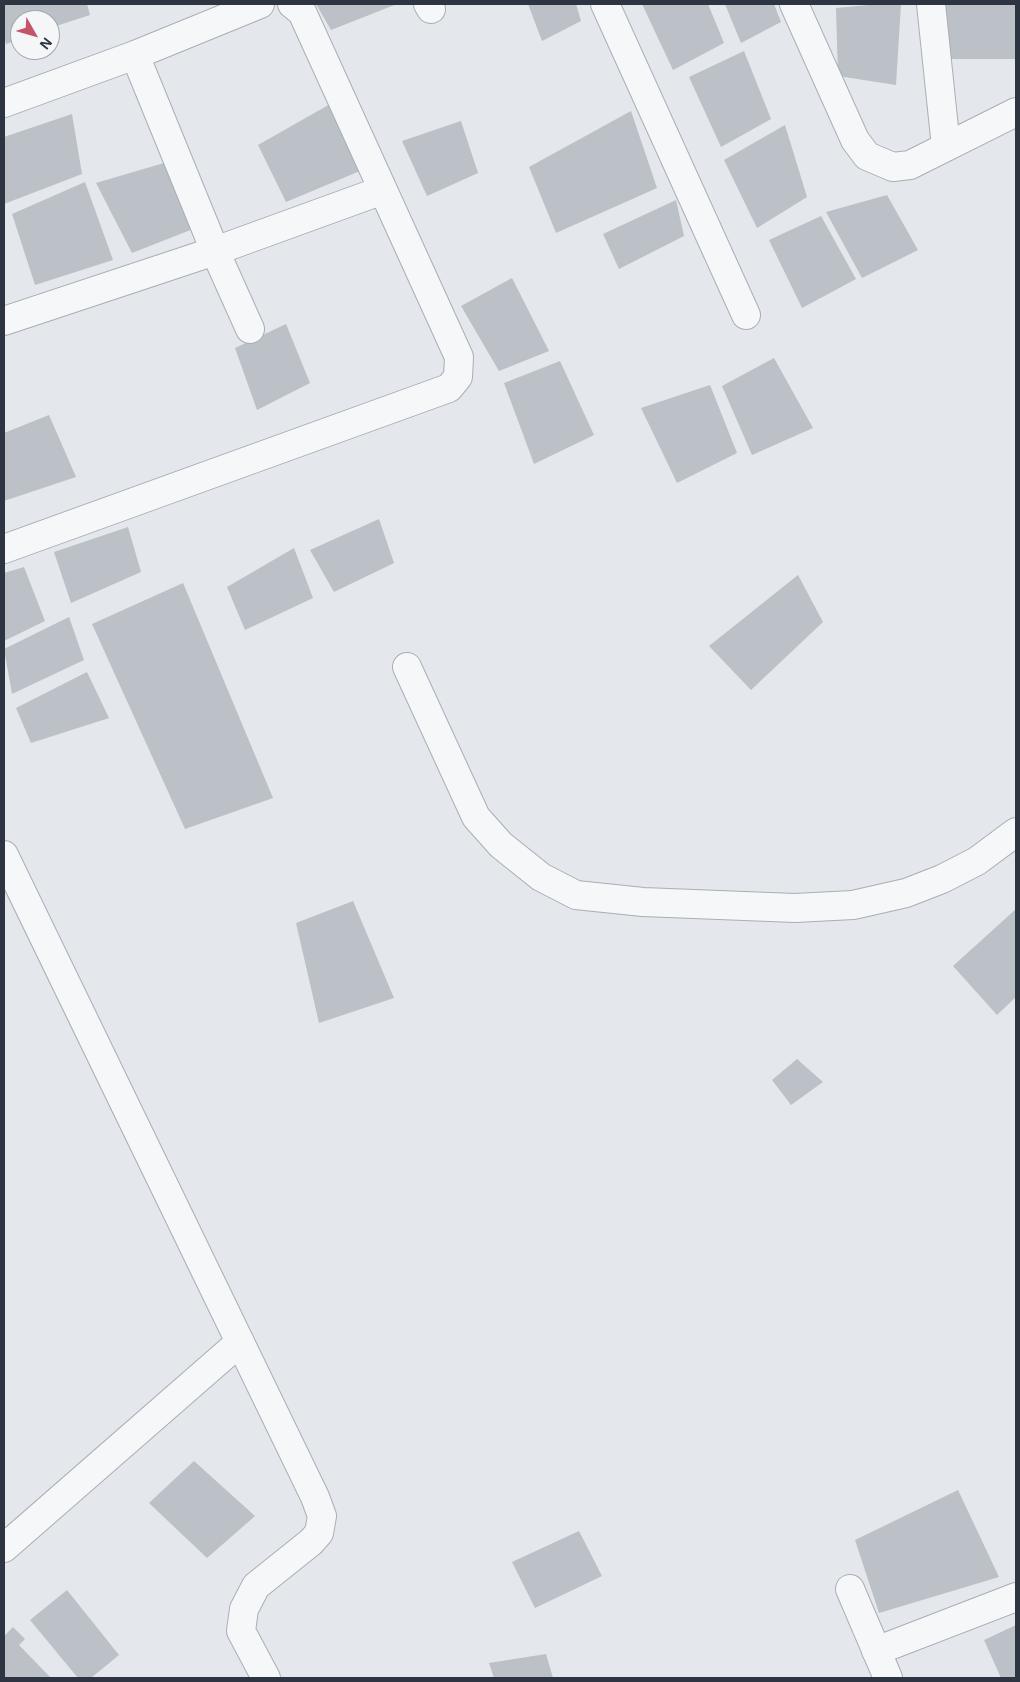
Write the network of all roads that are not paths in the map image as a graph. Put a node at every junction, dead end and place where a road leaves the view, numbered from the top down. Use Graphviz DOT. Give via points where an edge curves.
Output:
graph roads {
  1 [pos="260,4"];
  2 [pos="292,4"];
  3 [pos="605,4"];
  4 [pos="794,4"];
  5 [pos="931,4"];
  6 [pos="135,55"];
  7 [pos="4,104"];
  8 [pos="1016,112"];
  9 [pos="946,147"];
  10 [pos="383,190"];
  11 [pos="215,251"];
  12 [pos="746,315"];
  13 [pos="4,321"];
  14 [pos="250,329"];
  15 [pos="4,549"];
  16 [pos="407,667"];
  17 [pos="1016,832"];
  18 [pos="4,855"];
  19 [pos="240,1342"];
  20 [pos="4,1548"];
  21 [pos="850,1589"];
  22 [pos="1016,1597"];
  23 [pos="876,1651"];
  24 [pos="266,1678"];
  25 [pos="888,1678"];
  1 -- 6 [label="street"];
  2 -- 10 [label="street" via="302,12"];
  3 -- 12 [label="street"];
  4 -- 9 [label="street" via="855,140 867,156 893,167 910,165"];
  5 -- 9 [label="street"];
  6 -- 7 [label="street"];
  6 -- 11 [label="street"];
  8 -- 9 [label="street"];
  10 -- 11 [label="street"];
  10 -- 15 [label="street" via="459,357 458,377 449,388"];
  11 -- 13 [label="street"];
  11 -- 14 [label="street"];
  16 -- 17 [label="street" via="476,818 501,845 541,877 576,895 643,902 795,908 854,905 906,893 942,879 977,861"];
  18 -- 19 [label="street"];
  19 -- 20 [label="street"];
  19 -- 24 [label="street" via="322,1516 319,1533 256,1586 244,1610 241,1631"];
  21 -- 23 [label="street"];
  22 -- 23 [label="street"];
  23 -- 25 [label="street"];
}
